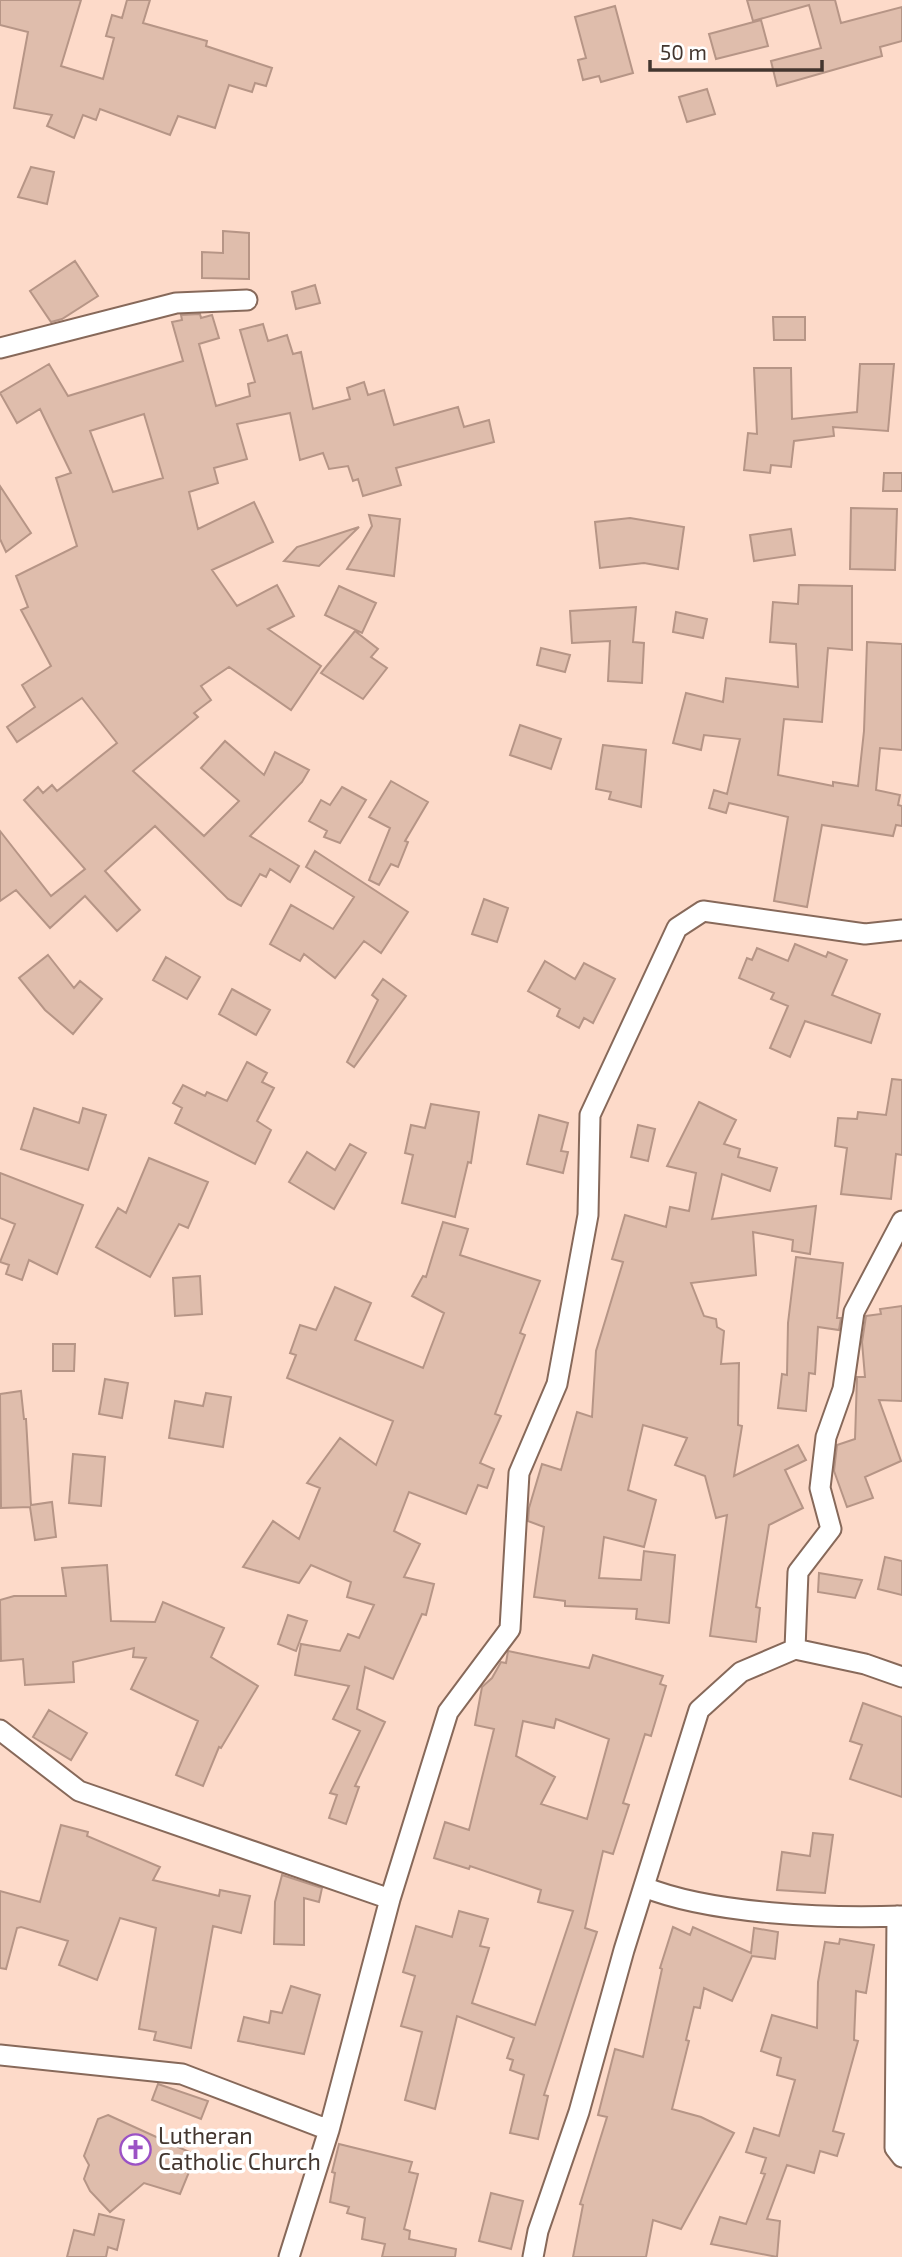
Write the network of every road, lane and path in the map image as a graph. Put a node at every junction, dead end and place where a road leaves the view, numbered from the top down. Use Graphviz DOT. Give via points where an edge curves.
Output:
graph roads {
  1 [pos="247,300"];
  2 [pos="0,348"];
  3 [pos="902,930"];
  4 [pos="902,1221"];
  5 [pos="795,1649"];
  6 [pos="902,1677"];
  7 [pos="0,1730"];
  8 [pos="644,1887"];
  9 [pos="390,1899"];
  10 [pos="900,1916"];
  11 [pos="0,2055"];
  12 [pos="329,2130"];
  13 [pos="902,2157"];
  14 [pos="289,2257"];
  15 [pos="533,2257"];
  1 -- 2 [label="street" via="176,303"];
  3 -- 9 [label="street" via="865,934 703,911 677,928 590,1115 588,1215 557,1384 519,1473 510,1629 448,1712"];
  4 -- 5 [label="street" via="854,1312 843,1389 826,1437 820,1488 831,1529 798,1572"];
  5 -- 6 [label="street"];
  5 -- 8 [label="street" via="741,1672 699,1710"];
  7 -- 9 [label="street" via="79,1791"];
  8 -- 10 [label="street" via="675,1899 773,1912"];
  8 -- 15 [label="street"];
  9 -- 12 [label="street"];
  10 -- 13 [label="street" via="895,2148"];
  11 -- 12 [label="street" via="182,2074"];
  12 -- 14 [label="street"];
}
